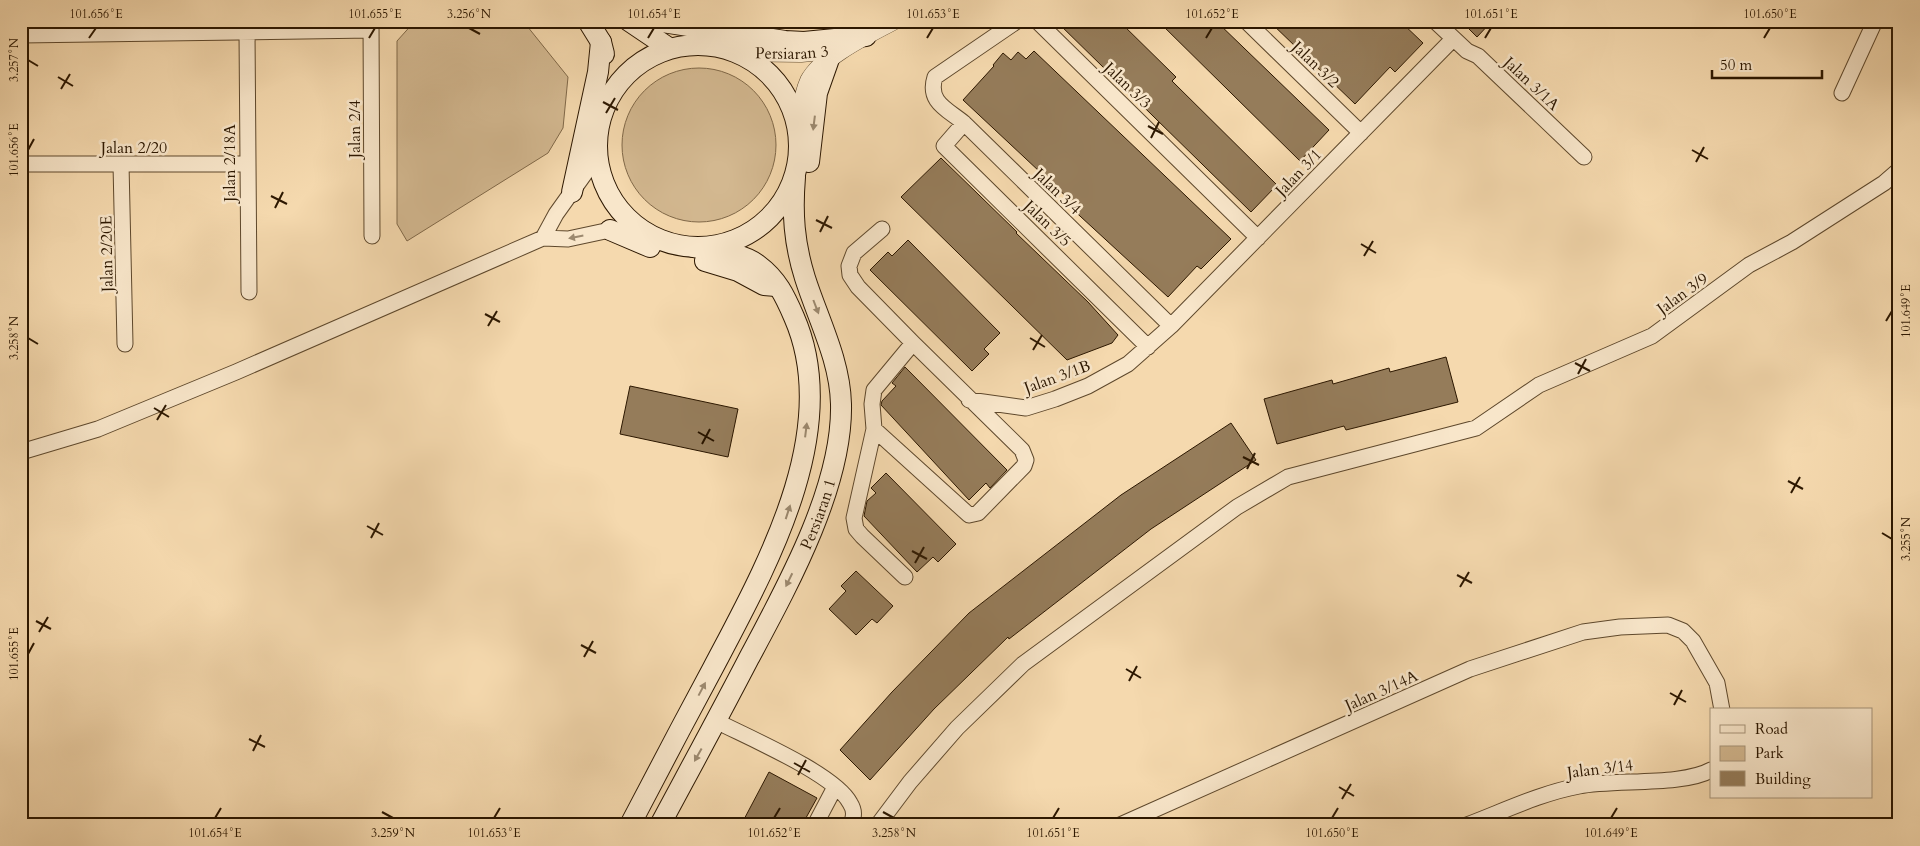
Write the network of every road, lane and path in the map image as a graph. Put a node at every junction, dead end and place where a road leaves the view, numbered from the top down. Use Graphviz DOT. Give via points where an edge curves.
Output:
graph roads {
  1 [pos="588,21"];
  2 [pos="629,21"];
  3 [pos="656,21"];
  4 [pos="893,21"];
  5 [pos="1017,21"];
  6 [pos="1037,21"];
  7 [pos="1246,21"];
  8 [pos="1435,21"];
  9 [pos="1875,21"];
  10 [pos="371,26"];
  11 [pos="246,33"];
  12 [pos="21,35"];
  13 [pos="866,36"];
  14 [pos="1453,39"];
  15 [pos="601,42"];
  16 [pos="669,48"];
  17 [pos="847,48"];
  18 [pos="736,52"];
  19 [pos="830,59"];
  20 [pos="612,90"];
  21 [pos="1842,93"];
  22 [pos="964,123"];
  23 [pos="798,129"];
  24 [pos="1361,133"];
  25 [pos="1584,156"];
  26 [pos="596,158"];
  27 [pos="21,164"];
  28 [pos="121,164"];
  29 [pos="246,164"];
  30 [pos="1899,170"];
  31 [pos="795,177"];
  32 [pos="572,192"];
  33 [pos="882,229"];
  34 [pos="610,230"];
  35 [pos="642,231"];
  36 [pos="372,236"];
  37 [pos="543,238"];
  38 [pos="1258,238"];
  39 [pos="693,248"];
  40 [pos="800,261"];
  41 [pos="780,286"];
  42 [pos="248,292"];
  43 [pos="1171,326"];
  44 [pos="913,343"];
  45 [pos="125,344"];
  46 [pos="1148,347"];
  47 [pos="970,400"];
  48 [pos="874,429"];
  49 [pos="21,452"];
  50 [pos="905,578"];
  51 [pos="1722,708"];
  52 [pos="716,721"];
  53 [pos="1710,770"];
  54 [pos="835,787"];
  55 [pos="880,822"];
  56 [pos="630,825"];
  57 [pos="660,825"];
  58 [pos="815,825"];
  59 [pos="851,825"];
  60 [pos="1120,825"];
  61 [pos="1467,825"];
  1 -- 15 [label="main road"];
  2 -- 16 [label="main road"];
  3 -- 13 [label="main road" via="785,41"];
  4 -- 13 [label="street, Persiaran 3"];
  5 -- 22 [label="street, Jalan 3/4" via="935,77 931,88 934,99"];
  6 -- 38 [label="street, Jalan 3/3"];
  7 -- 24 [label="street, Jalan 3/2"];
  8 -- 14 [label="street"];
  9 -- 21 [label="street"];
  10 -- 11 [label="street"];
  10 -- 36 [label="street, Jalan 2/4"];
  11 -- 12 [label="street"];
  11 -- 29 [label="street, Jalan 2/18A"];
  13 -- 17 [label="street, Persiaran 3"];
  14 -- 24 [label="street, Jalan 3/1"];
  14 -- 25 [label="street, Jalan 3/1A" via="1478,56"];
  15 -- 20 [label="main road"];
  15 -- 32 [label="main road" via="598,72"];
  16 -- 18 [label="main road, Persiaran 1" via="692,44"];
  16 -- 20 [label="main road, Persiaran 1" via="632,67"];
  17 -- 18 [label="street, Persiaran 3" via="801,53"];
  17 -- 19 [label="street, Persiaran 3"];
  18 -- 23 [label="main road, Persiaran 1" via="777,82 791,105"];
  19 -- 23 [label="street, Persiaran 3" via="810,79"];
  19 -- 40 [label="main road, one-way" via="817,93"];
  20 -- 26 [label="main road, Persiaran 1" via="599,119"];
  22 -- 43 [label="street, Jalan 3/4"];
  22 -- 46 [label="street, Jalan 3/5" via="944,146"];
  23 -- 31 [label="main road, Persiaran 1" via="800,153"];
  24 -- 38 [label="street, Jalan 3/1"];
  26 -- 32 [label="street"];
  26 -- 35 [label="main road, Persiaran 1" via="604,187 620,212"];
  27 -- 28 [label="street, Jalan 2/20"];
  28 -- 29 [label="street, Jalan 2/20"];
  28 -- 45 [label="street, Jalan 2/20E"];
  29 -- 42 [label="street, Jalan 2/18A"];
  30 -- 55 [label="street, Jalan 3/9" via="1792,242 1749,265 1652,336 1539,385 1476,428 1288,477 1237,507 1023,664 957,728"];
  31 -- 39 [label="main road" via="784,201 767,221 720,245"];
  31 -- 40 [label="main road, Persiaran 1" via="792,212"];
  32 -- 37 [label="street"];
  33 -- 44 [label="street" via="854,253 849,266 850,275"];
  34 -- 35 [label="street"];
  34 -- 37 [label="street, one-way" via="568,239"];
  34 -- 41 [label="main road" via="658,251 716,264 764,285"];
  35 -- 39 [label="main road, Persiaran 1" via="675,245"];
  37 -- 49 [label="street" via="116,422"];
  38 -- 43 [label="street, Jalan 3/1"];
  39 -- 41 [label="main road, Persiaran 1" via="758,264"];
  40 -- 52 [label="main road, Persiaran 1, one-way" via="832,353 841,403 840,436 833,469 806,541"];
  56 -- 41 [label="main road, Persiaran 1, one-way" via="771,553 799,478 807,431 807,358"];
  43 -- 46 [label="street, Jalan 3/1"];
  44 -- 47 [label="street"];
  44 -- 48 [label="street" via="874,390"];
  46 -- 47 [label="street, Jalan 3/1B" via="1128,364 1088,386 1026,408"];
  47 -- 48 [label="street" via="1022,450 1026,460 1024,466 974,515 962,511"];
  48 -- 50 [label="street" via="854,518 856,529"];
  51 -- 60 [label="street, Jalan 3/14A" via="1717,682 1693,641 1683,631 1668,625 1583,632 1470,669"];
  52 -- 54 [label="street" via="824,778"];
  52 -- 57 [label="main road, Persiaran 1, one-way"];
  53 -- 61 [label="street, Jalan 3/14" via="1690,777 1580,786"];
  54 -- 58 [label="street"];
  54 -- 59 [label="street" via="850,802 855,814"];
}
